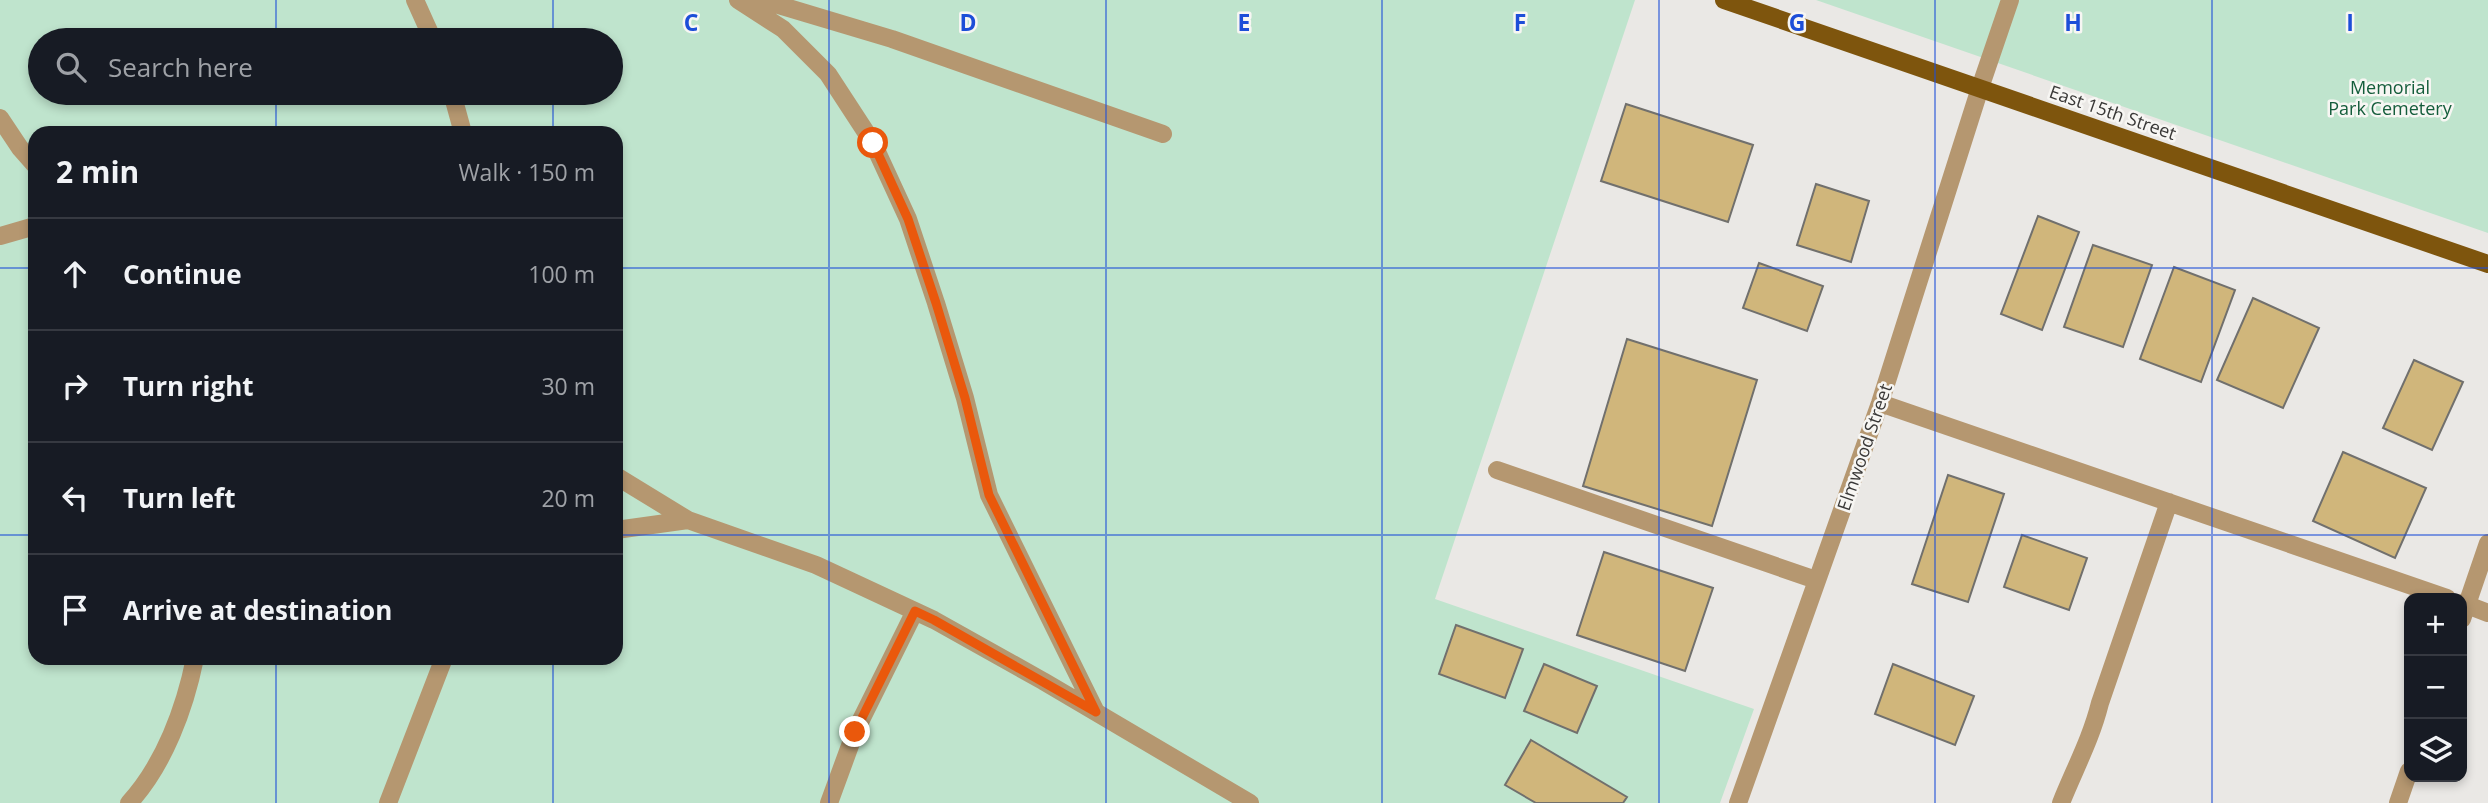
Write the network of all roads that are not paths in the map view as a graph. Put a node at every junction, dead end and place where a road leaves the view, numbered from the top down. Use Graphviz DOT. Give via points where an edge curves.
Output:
graph roads {
  1 [pos="415,0"];
  2 [pos="737,0"];
  3 [pos="762,0"];
  4 [pos="1724,0"];
  5 [pos="2010,0"];
  6 [pos="428,28"];
  7 [pos="1980,88"];
  8 [pos="455,105"];
  9 [pos="0,118"];
  10 [pos="461,126"];
  11 [pos="1163,134"];
  12 [pos="28,157"];
  13 [pos="28,228"];
  14 [pos="0,236"];
  15 [pos="2488,264"];
  16 [pos="1880,404"];
  17 [pos="1497,470"];
  18 [pos="623,480"];
  19 [pos="2169,502"];
  20 [pos="688,520"];
  21 [pos="623,529"];
  22 [pos="2488,543"];
  23 [pos="1816,580"];
  24 [pos="2433,593"];
  25 [pos="2467,598"];
  26 [pos="2467,610"];
  27 [pos="915,611"];
  28 [pos="2488,613"];
  29 [pos="193,665"];
  30 [pos="441,665"];
  31 [pos="1096,712"];
  32 [pos="2405,782"];
  33 [pos="1241,801"];
  34 [pos="129,803"];
  35 [pos="388,803"];
  36 [pos="829,803"];
  37 [pos="1738,803"];
  38 [pos="2061,803"];
  39 [pos="2398,803"];
  1 -- 6 [label="street"];
  2 -- 31 [label="street" via="783,29 828,74 873,143 908,219 936,303 989,495"];
  3 -- 11 [label="street" via="892,39"];
  4 -- 7 [label="main road, East 15th Street"];
  5 -- 7 [label="street, Elmwood Street"];
  7 -- 15 [label="main road, East 15th Street"];
  7 -- 16 [label="street, Elmwood Street"];
  8 -- 10 [label="street"];
  9 -- 12 [label="street"];
  13 -- 14 [label="street"];
  16 -- 19 [label="street"];
  16 -- 23 [label="street, Elmwood Street"];
  17 -- 23 [label="street"];
  18 -- 20 [label="street"];
  19 -- 24 [label="street"];
  19 -- 38 [label="street" via="2093,733"];
  20 -- 21 [label="street"];
  20 -- 27 [label="street" via="816,565"];
  22 -- 25 [label="street"];
  23 -- 37 [label="street, Elmwood Street"];
  26 -- 28 [label="street"];
  27 -- 31 [label="street"];
  27 -- 36 [label="street" via="855,732"];
  29 -- 34 [label="street" via="173,730 143,788"];
  30 -- 35 [label="street"];
  31 -- 33 [label="street"];
  32 -- 39 [label="street"];
}
